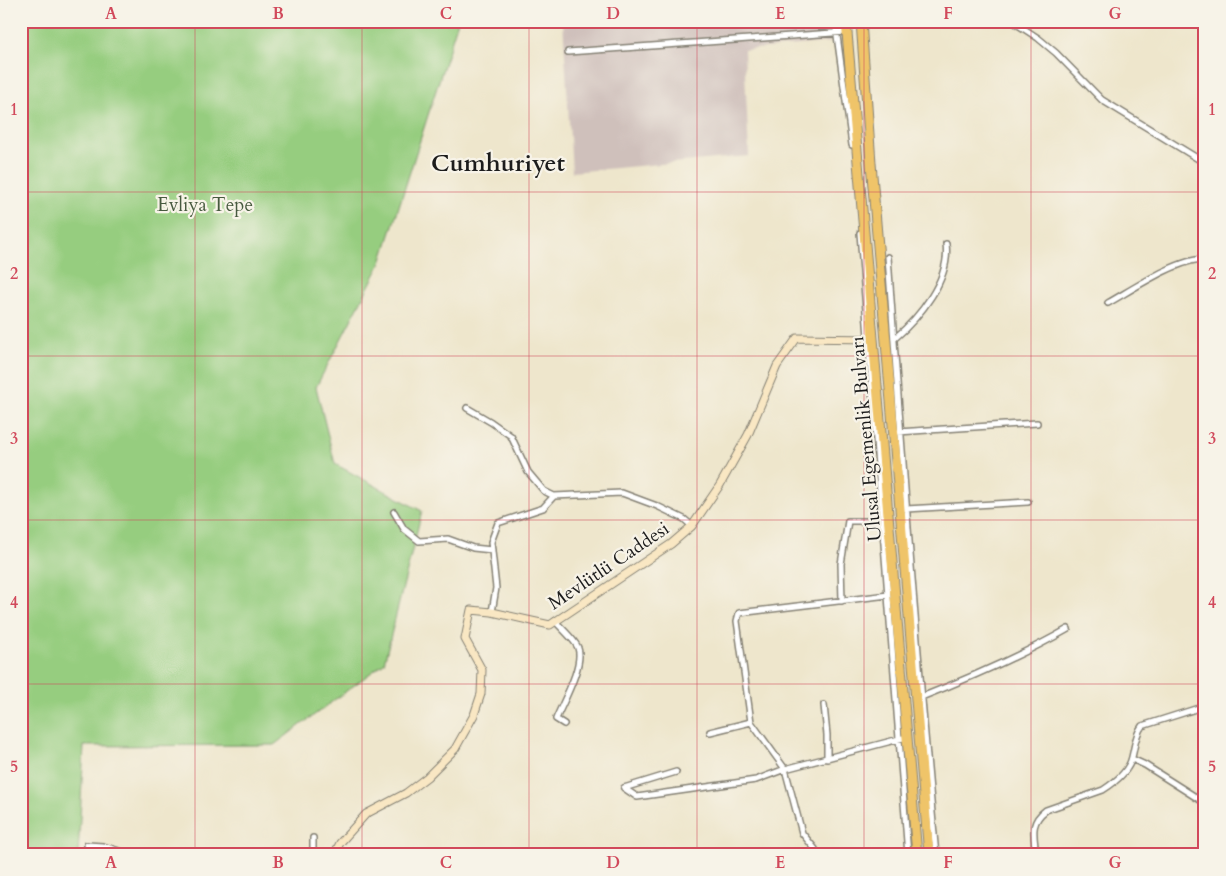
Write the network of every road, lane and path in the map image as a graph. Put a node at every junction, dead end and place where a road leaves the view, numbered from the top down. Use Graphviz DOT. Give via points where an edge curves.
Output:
graph roads {
  1 [pos="835,21"];
  2 [pos="846,21"];
  3 [pos="861,21"];
  4 [pos="1012,21"];
  5 [pos="837,32"];
  6 [pos="847,32"];
  7 [pos="568,52"];
  8 [pos="855,152"];
  9 [pos="1205,163"];
  10 [pos="946,244"];
  11 [pos="888,256"];
  12 [pos="1205,259"];
  13 [pos="1108,303"];
  14 [pos="871,338"];
  15 [pos="894,339"];
  16 [pos="467,408"];
  17 [pos="1037,423"];
  18 [pos="897,432"];
  19 [pos="554,496"];
  20 [pos="1028,502"];
  21 [pos="904,509"];
  22 [pos="394,512"];
  23 [pos="873,521"];
  24 [pos="692,526"];
  25 [pos="492,550"];
  26 [pos="888,595"];
  27 [pos="842,600"];
  28 [pos="492,612"];
  29 [pos="555,621"];
  30 [pos="1068,629"];
  31 [pos="919,698"];
  32 [pos="824,705"];
  33 [pos="1205,706"];
  34 [pos="751,722"];
  35 [pos="564,724"];
  36 [pos="710,732"];
  37 [pos="920,736"];
  38 [pos="904,738"];
  39 [pos="827,759"];
  40 [pos="1132,759"];
  41 [pos="785,769"];
  42 [pos="676,772"];
  43 [pos="1205,803"];
  44 [pos="313,838"];
  45 [pos="88,845"];
  46 [pos="132,855"];
  47 [pos="313,855"];
  48 [pos="334,855"];
  49 [pos="816,855"];
  50 [pos="908,855"];
  51 [pos="917,855"];
  52 [pos="929,855"];
  53 [pos="936,855"];
  54 [pos="1036,855"];
  1 -- 5 [label="street"];
  2 -- 6 [label="highway, Ulusal Egemenlik Bulvarı"];
  3 -- 18 [label="highway, Ulusal Egemenlik Bulvarı"];
  4 -- 9 [label="street" via="1056,53 1102,100"];
  5 -- 6 [label="street"];
  5 -- 7 [label="street"];
  5 -- 8 [label="street"];
  6 -- 8 [label="highway, Ulusal Egemenlik Bulvarı"];
  8 -- 14 [label="highway, Ulusal Egemenlik Bulvarı"];
  10 -- 15 [label="street" via="944,267 938,282 922,310"];
  11 -- 15 [label="street"];
  12 -- 13 [label="street" via="1195,259 1165,272"];
  14 -- 24 [label="street, Mevlütlü Caddesi" via="797,338 777,366 748,436"];
  14 -- 26 [label="street"];
  14 -- 38 [label="highway, Ulusal Egemenlik Bulvarı"];
  15 -- 18 [label="street"];
  16 -- 19 [label="street" via="511,436 528,472 544,491"];
  17 -- 18 [label="street"];
  18 -- 21 [label="highway, Ulusal Egemenlik Bulvarı"];
  19 -- 24 [label="street" via="622,493 657,506"];
  19 -- 25 [label="street" via="543,508 498,522 491,542"];
  20 -- 21 [label="street"];
  21 -- 31 [label="highway, Ulusal Egemenlik Bulvarı"];
  22 -- 25 [label="street" via="404,530 419,541 448,539 473,548"];
  23 -- 27 [label="street" via="848,521 840,564"];
  24 -- 29 [label="street, Mevlütlü Caddesi" via="671,544"];
  25 -- 28 [label="street" via="496,588"];
  26 -- 27 [label="street"];
  26 -- 38 [label="street"];
  27 -- 34 [label="street" via="739,613 737,621"];
  28 -- 29 [label="street, Mevlütlü Caddesi" via="550,625"];
  28 -- 48 [label="street, Mevlütlü Caddesi" via="471,610 465,639 482,670 481,694 474,715 455,749 406,793 366,814 340,843"];
  29 -- 35 [label="street" via="578,647 579,658 556,719"];
  30 -- 31 [label="street" via="995,666"];
  31 -- 37 [label="highway, Ulusal Egemenlik Bulvarı"];
  31 -- 53 [label="street"];
  32 -- 39 [label="street"];
  33 -- 40 [label="street" via="1142,726"];
  34 -- 36 [label="street"];
  34 -- 41 [label="street"];
  37 -- 38 [label="highway"];
  37 -- 52 [label="highway, Ulusal Egemenlik Bulvarı"];
  38 -- 39 [label="street"];
  38 -- 50 [label="street"];
  38 -- 51 [label="highway, Ulusal Egemenlik Bulvarı"];
  39 -- 41 [label="street"];
  40 -- 43 [label="street"];
  40 -- 54 [label="street" via="1122,774 1103,790 1040,814 1033,830"];
  41 -- 42 [label="street" via="756,780 637,797 624,788"];
  41 -- 49 [label="street" via="802,833"];
  44 -- 47 [label="street"];
  45 -- 46 [label="street"];
}
